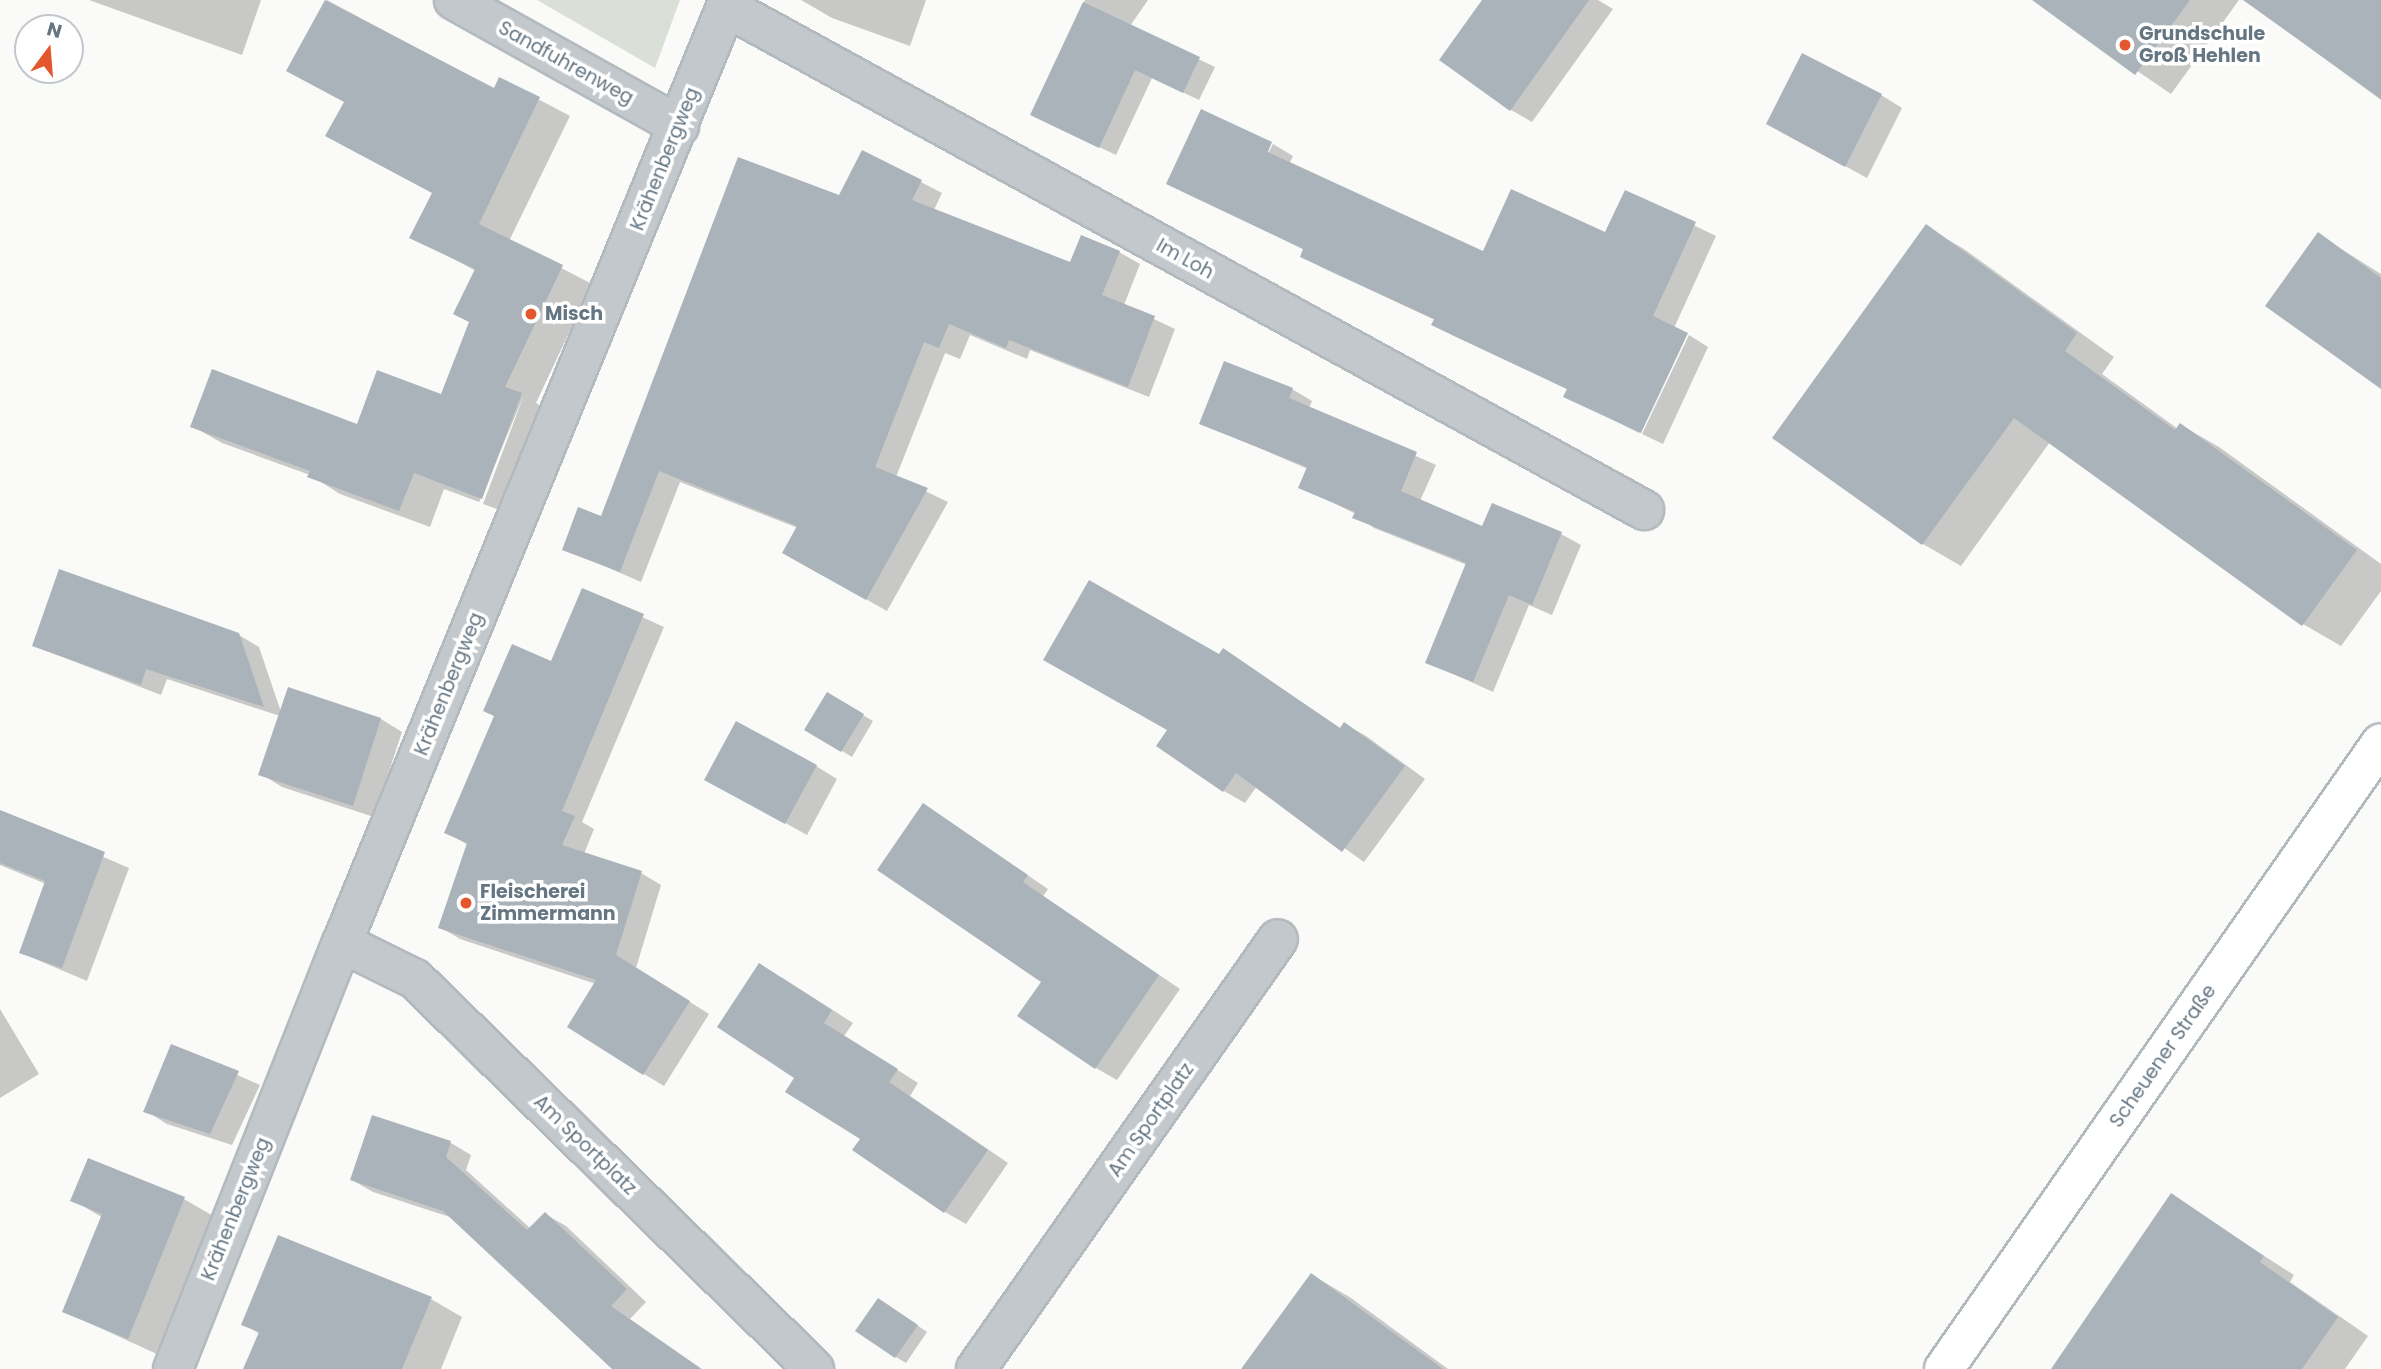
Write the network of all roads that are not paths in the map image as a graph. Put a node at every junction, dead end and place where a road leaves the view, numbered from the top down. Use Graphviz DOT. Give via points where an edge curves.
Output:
graph roads {
  1 [pos="454,0"];
  2 [pos="728,4"];
  3 [pos="679,126"];
  4 [pos="1644,510"];
  5 [pos="2381,744"];
  6 [pos="1278,939"];
  7 [pos="342,943"];
  8 [pos="173,1369"];
  9 [pos="814,1369"];
  10 [pos="976,1369"];
  11 [pos="1944,1369"];
  1 -- 3 [label="street, Sandfuhrenweg"];
  2 -- 3 [label="street, Krähenbergweg"];
  2 -- 4 [label="street, Im Loh"];
  3 -- 7 [label="street, Krähenbergweg"];
  5 -- 11 [label="main road, Scheuener Straße"];
  6 -- 10 [label="street, Am Sportplatz"];
  7 -- 8 [label="street, Krähenbergweg"];
  7 -- 9 [label="street, Am Sportplatz" via="415,979"];
}
